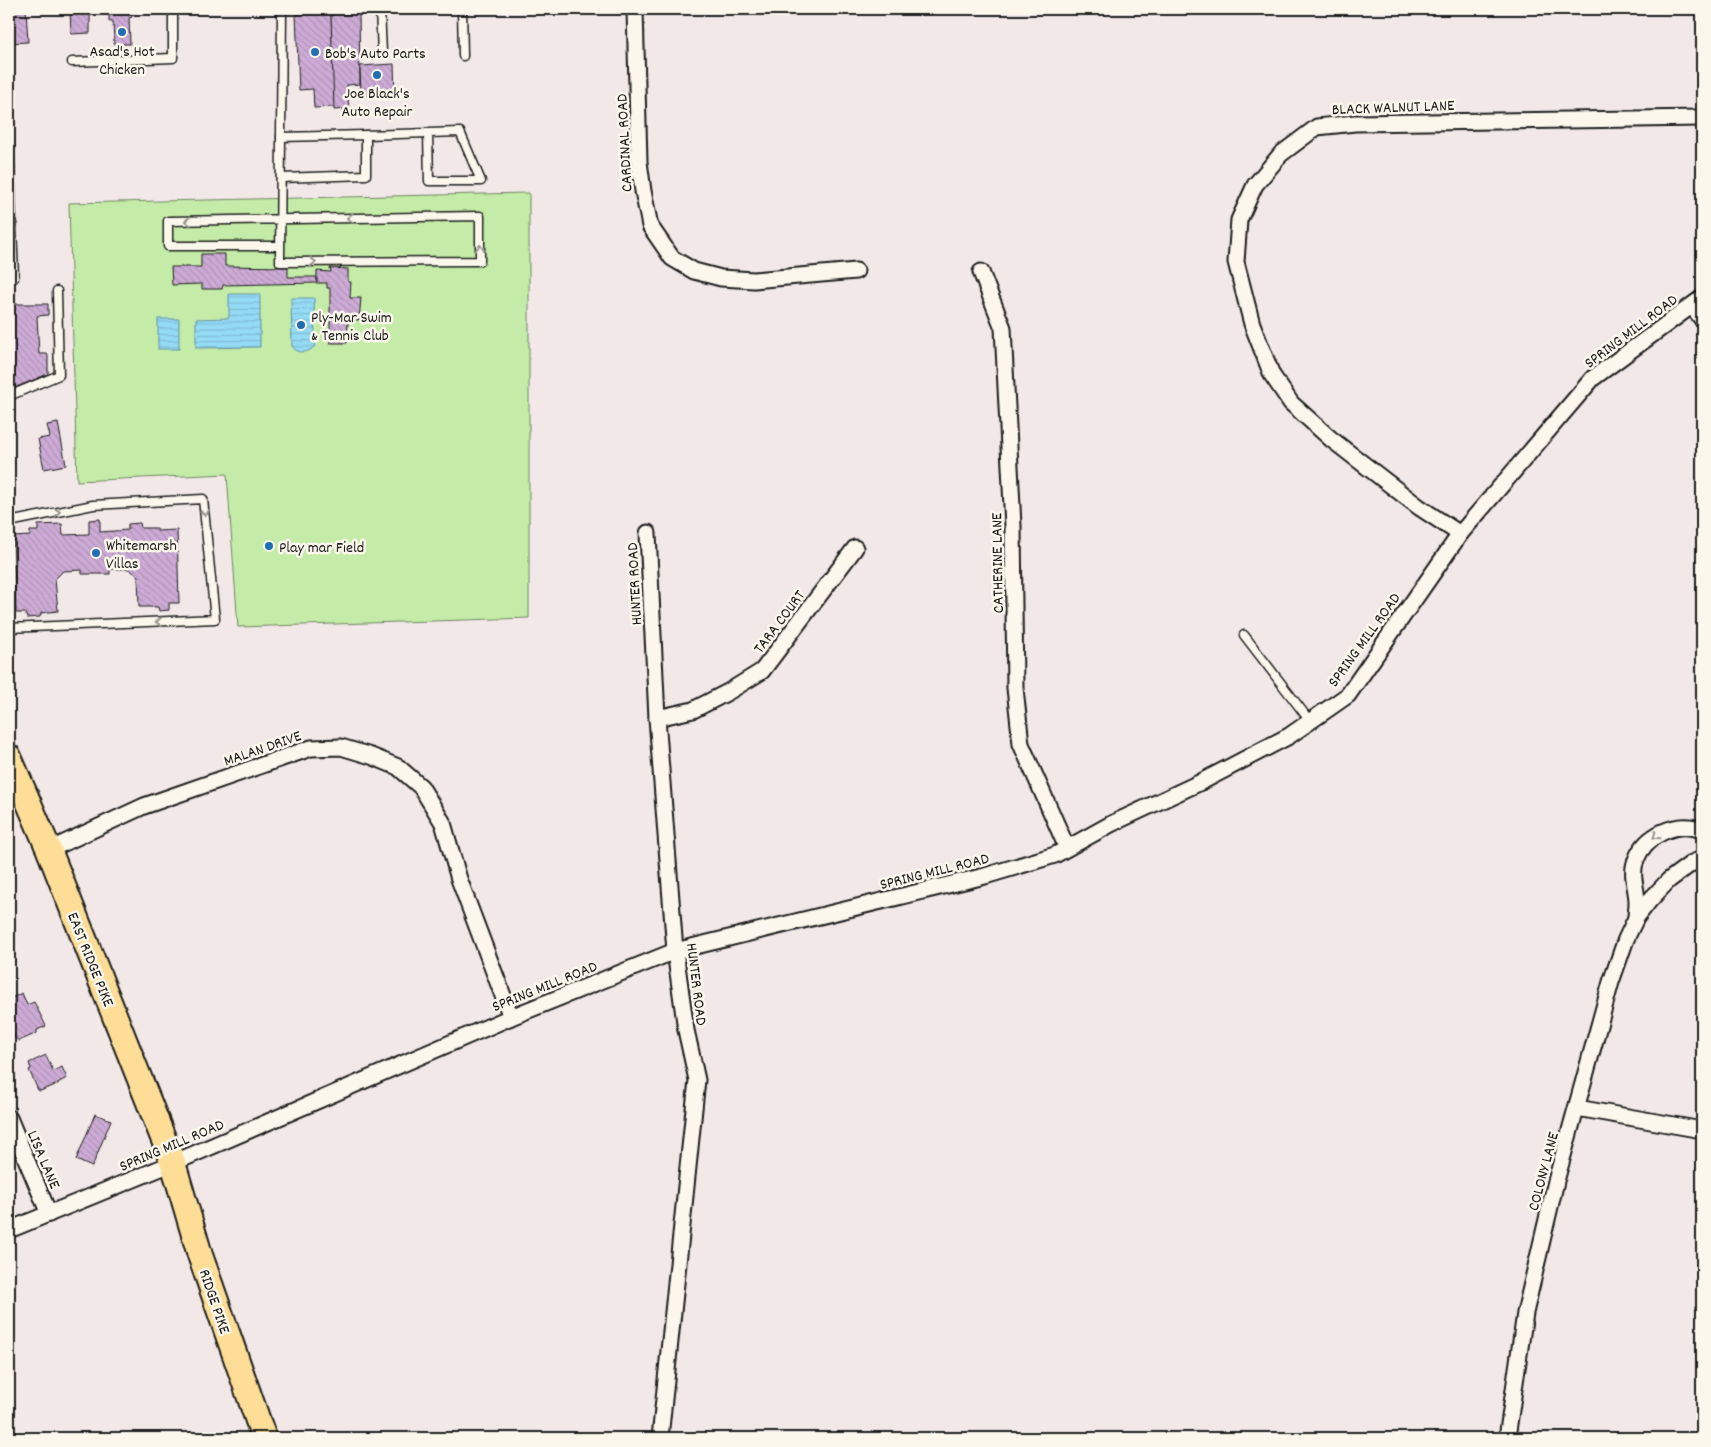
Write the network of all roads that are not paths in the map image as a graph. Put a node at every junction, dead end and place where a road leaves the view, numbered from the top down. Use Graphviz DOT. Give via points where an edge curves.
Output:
graph roads {
  1 [pos="173,9"];
  2 [pos="282,9"];
  3 [pos="380,9"];
  4 [pos="462,9"];
  5 [pos="636,9"];
  6 [pos="382,54"];
  7 [pos="463,56"];
  8 [pos="72,62"];
  9 [pos="1702,118"];
  10 [pos="428,133"];
  11 [pos="366,135"];
  12 [pos="281,136"];
  13 [pos="9,143"];
  14 [pos="281,178"];
  15 [pos="281,219"];
  16 [pos="280,246"];
  17 [pos="856,271"];
  18 [pos="981,272"];
  19 [pos="9,278"];
  20 [pos="58,291"];
  21 [pos="1697,302"];
  22 [pos="1702,319"];
  23 [pos="9,396"];
  24 [pos="9,498"];
  25 [pos="9,502"];
  26 [pos="9,522"];
  27 [pos="648,533"];
  28 [pos="1460,534"];
  29 [pos="855,548"];
  30 [pos="9,628"];
  31 [pos="1244,635"];
  32 [pos="657,718"];
  33 [pos="1310,721"];
  34 [pos="9,757"];
  35 [pos="1702,830"];
  36 [pos="1067,848"];
  37 [pos="49,850"];
  38 [pos="1702,858"];
  39 [pos="1636,918"];
  40 [pos="676,952"];
  41 [pos="510,1017"];
  42 [pos="1577,1108"];
  43 [pos="9,1118"];
  44 [pos="1702,1130"];
  45 [pos="173,1163"];
  46 [pos="49,1214"];
  47 [pos="9,1230"];
  48 [pos="264,1438"];
  49 [pos="660,1438"];
  50 [pos="1507,1438"];
  1 -- 8 [label="lane" via="173,58"];
  2 -- 12 [label="lane"];
  3 -- 6 [label="lane"];
  4 -- 7 [label="lane"];
  5 -- 17 [label="street, CARDINAL ROAD" via="639,162 643,191 650,226 672,258 694,271 721,278 754,280"];
  9 -- 28 [label="street, BLACK WALNUT LANE" via="1355,122 1317,128 1282,154 1255,185 1239,220 1236,262 1252,324 1272,375 1290,403 1331,439 1419,507"];
  10 -- 10 [label="lane" via="460,132 481,181 430,181"];
  10 -- 11 [label="lane"];
  11 -- 12 [label="lane"];
  11 -- 14 [label="lane" via="366,175"];
  12 -- 14 [label="lane"];
  13 -- 19 [label="lane" via="14,278"];
  14 -- 15 [label="lane"];
  15 -- 16 [label="lane"];
  15 -- 16 [label="lane, one-way" via="168,221 168,246"];
  16 -- 15 [label="lane, one-way" via="280,262 480,261 480,216"];
  18 -- 36 [label="street, CATHERINE LANE" via="1003,328 1013,526 1015,688 1021,744"];
  20 -- 23 [label="lane" via="59,375"];
  21 -- 22 [label="street"];
  21 -- 28 [label="street, SPRING MILL ROAD" via="1593,378"];
  24 -- 25 [label="lane"];
  26 -- 30 [label="lane, one-way" via="93,504 203,498 215,620"];
  27 -- 32 [label="street, HUNTER ROAD"];
  28 -- 33 [label="street, SPRING MILL ROAD" via="1348,695"];
  29 -- 32 [label="street, TARA COURT" via="762,671 693,710"];
  31 -- 33 [label="lane"];
  32 -- 40 [label="street, HUNTER ROAD"];
  33 -- 36 [label="street, SPRING MILL ROAD" via="1289,736 1201,782"];
  34 -- 37 [label="main road, EAST RIDGE PIKE"];
  35 -- 39 [label="street, COLONY LANE, one-way" via="1696,827 1666,830 1644,846 1635,861"];
  36 -- 40 [label="street, SPRING MILL ROAD" via="1056,855 985,876"];
  37 -- 41 [label="street, MALAN DRIVE" via="144,806 311,748 341,747 371,756 398,767 421,787 443,823 459,879"];
  37 -- 45 [label="main road, EAST RIDGE PIKE"];
  38 -- 39 [label="street, COLONY LANE" via="1669,880"];
  39 -- 42 [label="street, COLONY LANE" via="1611,982"];
  40 -- 41 [label="street, SPRING MILL ROAD"];
  40 -- 49 [label="street, HUNTER ROAD" via="686,1030 697,1080"];
  41 -- 45 [label="street, SPRING MILL ROAD"];
  42 -- 44 [label="street"];
  42 -- 50 [label="street, COLONY LANE" via="1525,1313"];
  43 -- 46 [label="street, LISA LANE"];
  45 -- 46 [label="street, SPRING MILL ROAD"];
  45 -- 48 [label="main road, RIDGE PIKE" via="200,1255"];
  46 -- 47 [label="street, SPRING MILL ROAD"];
}
